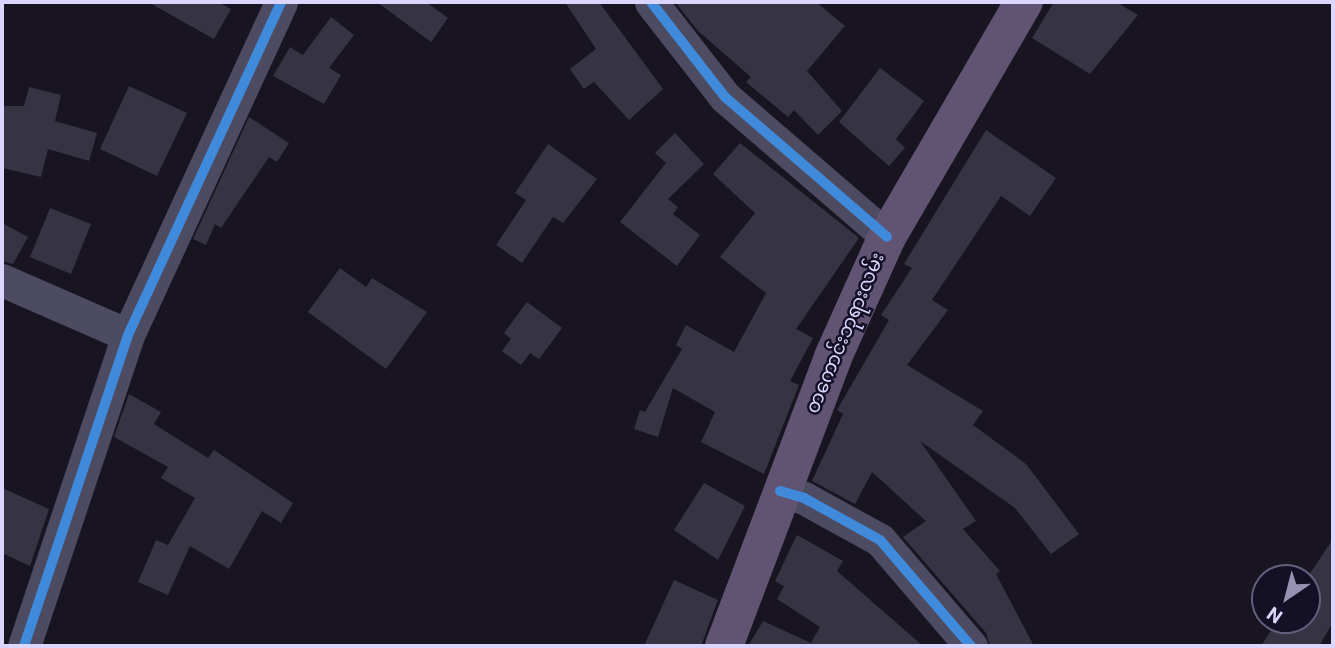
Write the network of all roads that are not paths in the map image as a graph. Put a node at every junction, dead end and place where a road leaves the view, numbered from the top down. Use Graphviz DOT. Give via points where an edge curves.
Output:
graph roads {
  1 [pos="281,2"];
  2 [pos="651,2"];
  3 [pos="1024,2"];
  4 [pos="887,237"];
  5 [pos="2,280"];
  6 [pos="128,335"];
  7 [pos="780,491"];
  8 [pos="24,646"];
  9 [pos="724,646"];
  10 [pos="971,646"];
  1 -- 6 [label="street"];
  2 -- 4 [label="street" via="725,97"];
  3 -- 4 [label="main road, တကောင်းဘုရားလမ်း"];
  4 -- 7 [label="main road, တကောင်းဘုရားလမ်း"];
  5 -- 6 [label="street"];
  6 -- 8 [label="street"];
  7 -- 9 [label="main road, တကောင်းဘုရားလမ်း"];
  7 -- 10 [label="street" via="804,498 880,540"];
}
